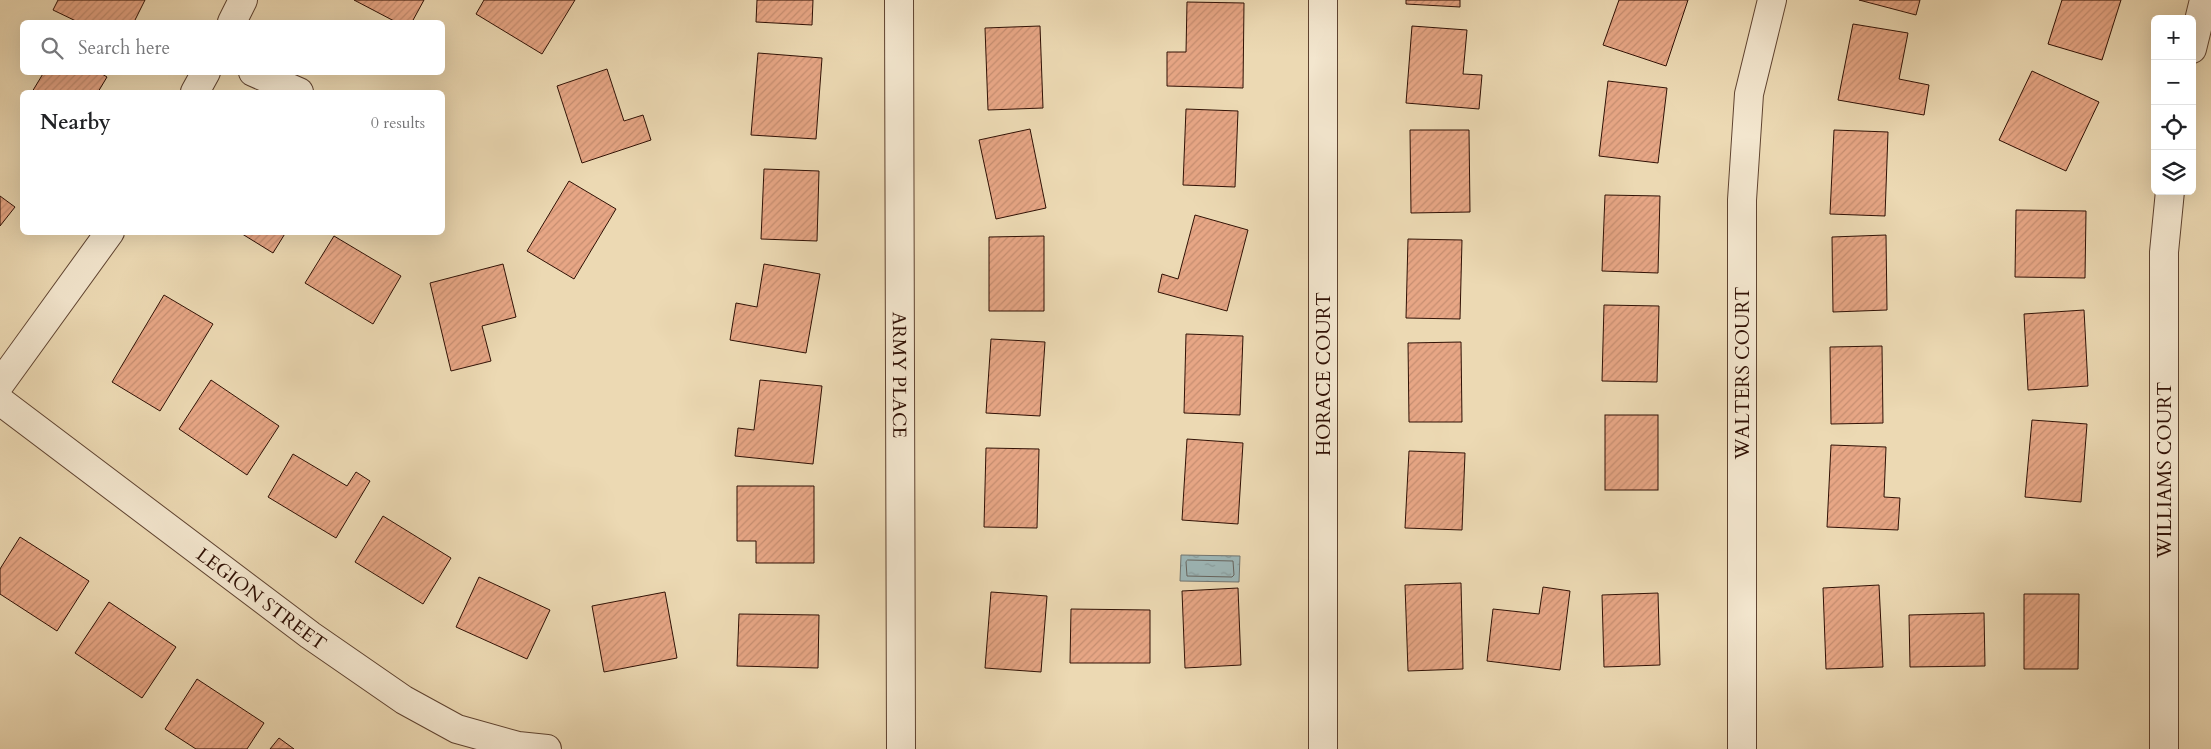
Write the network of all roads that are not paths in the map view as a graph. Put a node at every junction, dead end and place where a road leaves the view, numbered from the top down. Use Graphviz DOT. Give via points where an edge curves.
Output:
graph roads {
  1 [pos="243,0"];
  2 [pos="899,0"];
  3 [pos="1323,0"];
  4 [pos="1772,0"];
  5 [pos="2204,0"];
  6 [pos="233,20"];
  7 [pos="2196,33"];
  8 [pos="204,75"];
  9 [pos="260,75"];
  10 [pos="196,90"];
  11 [pos="295,90"];
  12 [pos="2170,195"];
  13 [pos="108,235"];
  14 [pos="0,384"];
  15 [pos="0,401"];
  16 [pos="547,749"];
  17 [pos="900,749"];
  18 [pos="1323,749"];
  19 [pos="1742,749"];
  20 [pos="2164,749"];
  1 -- 6 [label="street"];
  2 -- 17 [label="street, ARMY PLACE"];
  3 -- 18 [label="street, HORACE COURT"];
  4 -- 19 [label="street, WALTERS COURT" via="1750,94 1742,200"];
  5 -- 7 [label="street"];
  8 -- 10 [label="street"];
  9 -- 11 [label="street"];
  12 -- 20 [label="street, WILLIAMS COURT" via="2164,252"];
  13 -- 14 [label="street"];
  15 -- 16 [label="street, LEGION STREET" via="310,635 404,700 457,728 518,746"];
}
